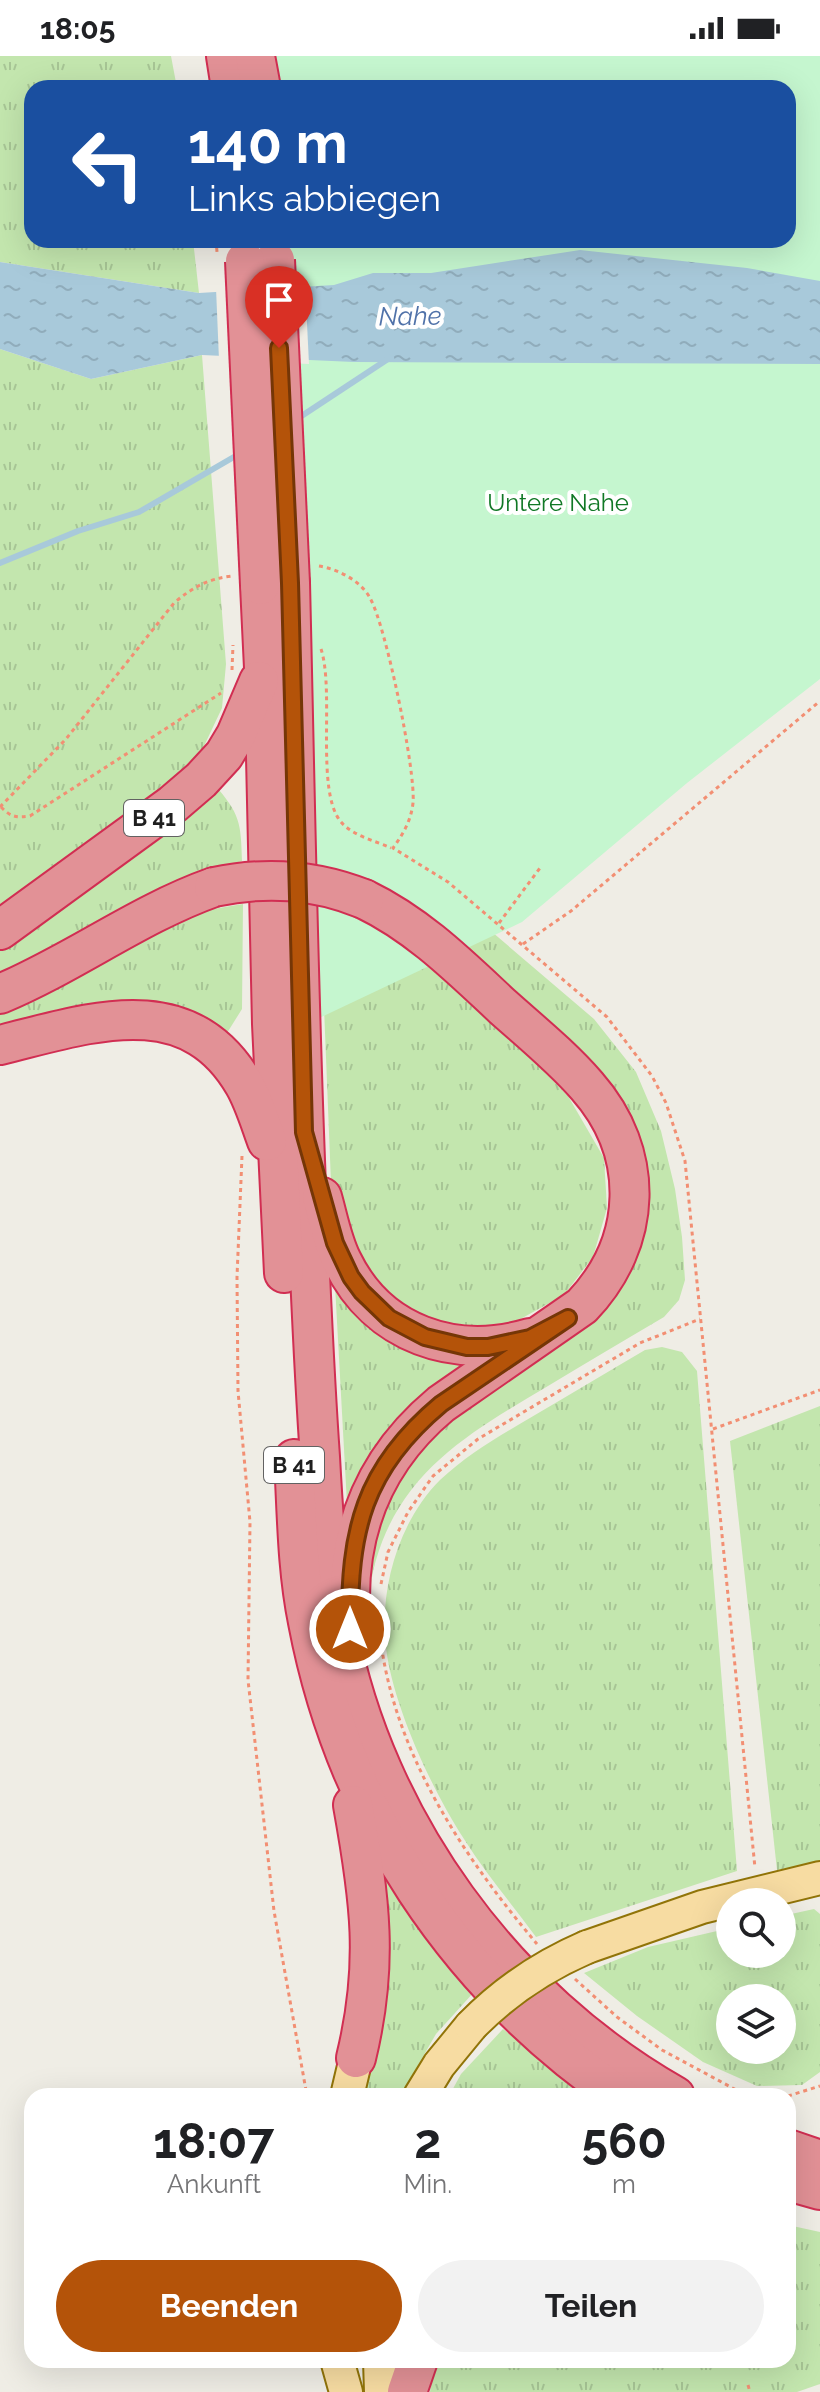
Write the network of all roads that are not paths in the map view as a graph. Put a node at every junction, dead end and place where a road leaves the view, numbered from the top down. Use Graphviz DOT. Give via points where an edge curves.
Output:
graph roads {
  1 [pos="226,56"];
  2 [pos="255,56"];
  3 [pos="230,80"];
  4 [pos="260,80"];
  5 [pos="259,250"];
  6 [pos="275,584"];
  7 [pos="264,668"];
  8 [pos="0,930"];
  9 [pos="0,994"];
  10 [pos="0,1045"];
  11 [pos="304,1132"];
  12 [pos="278,1174"];
  13 [pos="568,1318"];
  14 [pos="351,1680"];
  15 [pos="343,1751"];
  16 [pos="820,1878"];
  17 [pos="793,1888"];
  18 [pos="820,1895"];
  19 [pos="796,1896"];
  20 [pos="716,1905"];
  21 [pos="716,1915"];
  22 [pos="641,1928"];
  23 [pos="356,2058"];
  24 [pos="349,2088"];
  25 [pos="425,2088"];
  26 [pos="608,2088"];
  27 [pos="662,2088"];
  28 [pos="796,2152"];
  29 [pos="820,2160"];
  30 [pos="796,2183"];
  31 [pos="820,2190"];
  32 [pos="796,2197"];
  33 [pos="820,2199"];
  34 [pos="339,2368"];
  35 [pos="380,2368"];
  36 [pos="415,2368"];
  37 [pos="346,2392"];
  38 [pos="381,2392"];
  39 [pos="407,2392"];
  1 -- 3 [label="highway"];
  2 -- 4 [label="highway"];
  5 -- 6 [label="highway, B 41, bridge"];
  6 -- 7 [label="highway, B 41"];
  6 -- 11 [label="highway, B 41"];
  7 -- 8 [label="highway, B 41" via="236,735 210,772"];
  7 -- 12 [label="highway, B 41"];
  9 -- 13 [label="highway, bridge" via="164,907 214,887 254,880 294,880 342,890 415,928 586,1085 616,1132 629,1188 627,1226 606,1277"];
  10 -- 12 [label="highway, B 41" via="110,1019 147,1019 180,1029 219,1054 243,1082"];
  11 -- 13 [label="highway" via="342,1260 362,1292 389,1318 435,1340 488,1347 530,1338"];
  11 -- 14 [label="highway, B 41" via="326,1553"];
  12 -- 15 [label="highway, B 41" via="299,1560 307,1621"];
  13 -- 14 [label="highway" via="441,1404 398,1447 377,1479 352,1553"];
  14 -- 27 [label="highway, B 41" via="399,1805 471,1918 563,2016"];
  15 -- 23 [label="highway" via="369,1898 371,1941"];
  15 -- 26 [label="highway, B 41" via="398,1864 453,1944 529,2025"];
  16 -- 17 [label="main road"];
  18 -- 19 [label="main road"];
  20 -- 22 [label="main road"];
  21 -- 22 [label="main road"];
  22 -- 25 [label="main road, bridge" via="587,1947 519,1984 471,2026"];
  23 -- 24 [label="main road"];
  28 -- 29 [label="highway"];
  30 -- 31 [label="highway"];
  32 -- 33 [label="highway"];
  34 -- 37 [label="main road"];
  35 -- 38 [label="main road"];
  36 -- 39 [label="highway"];
}
